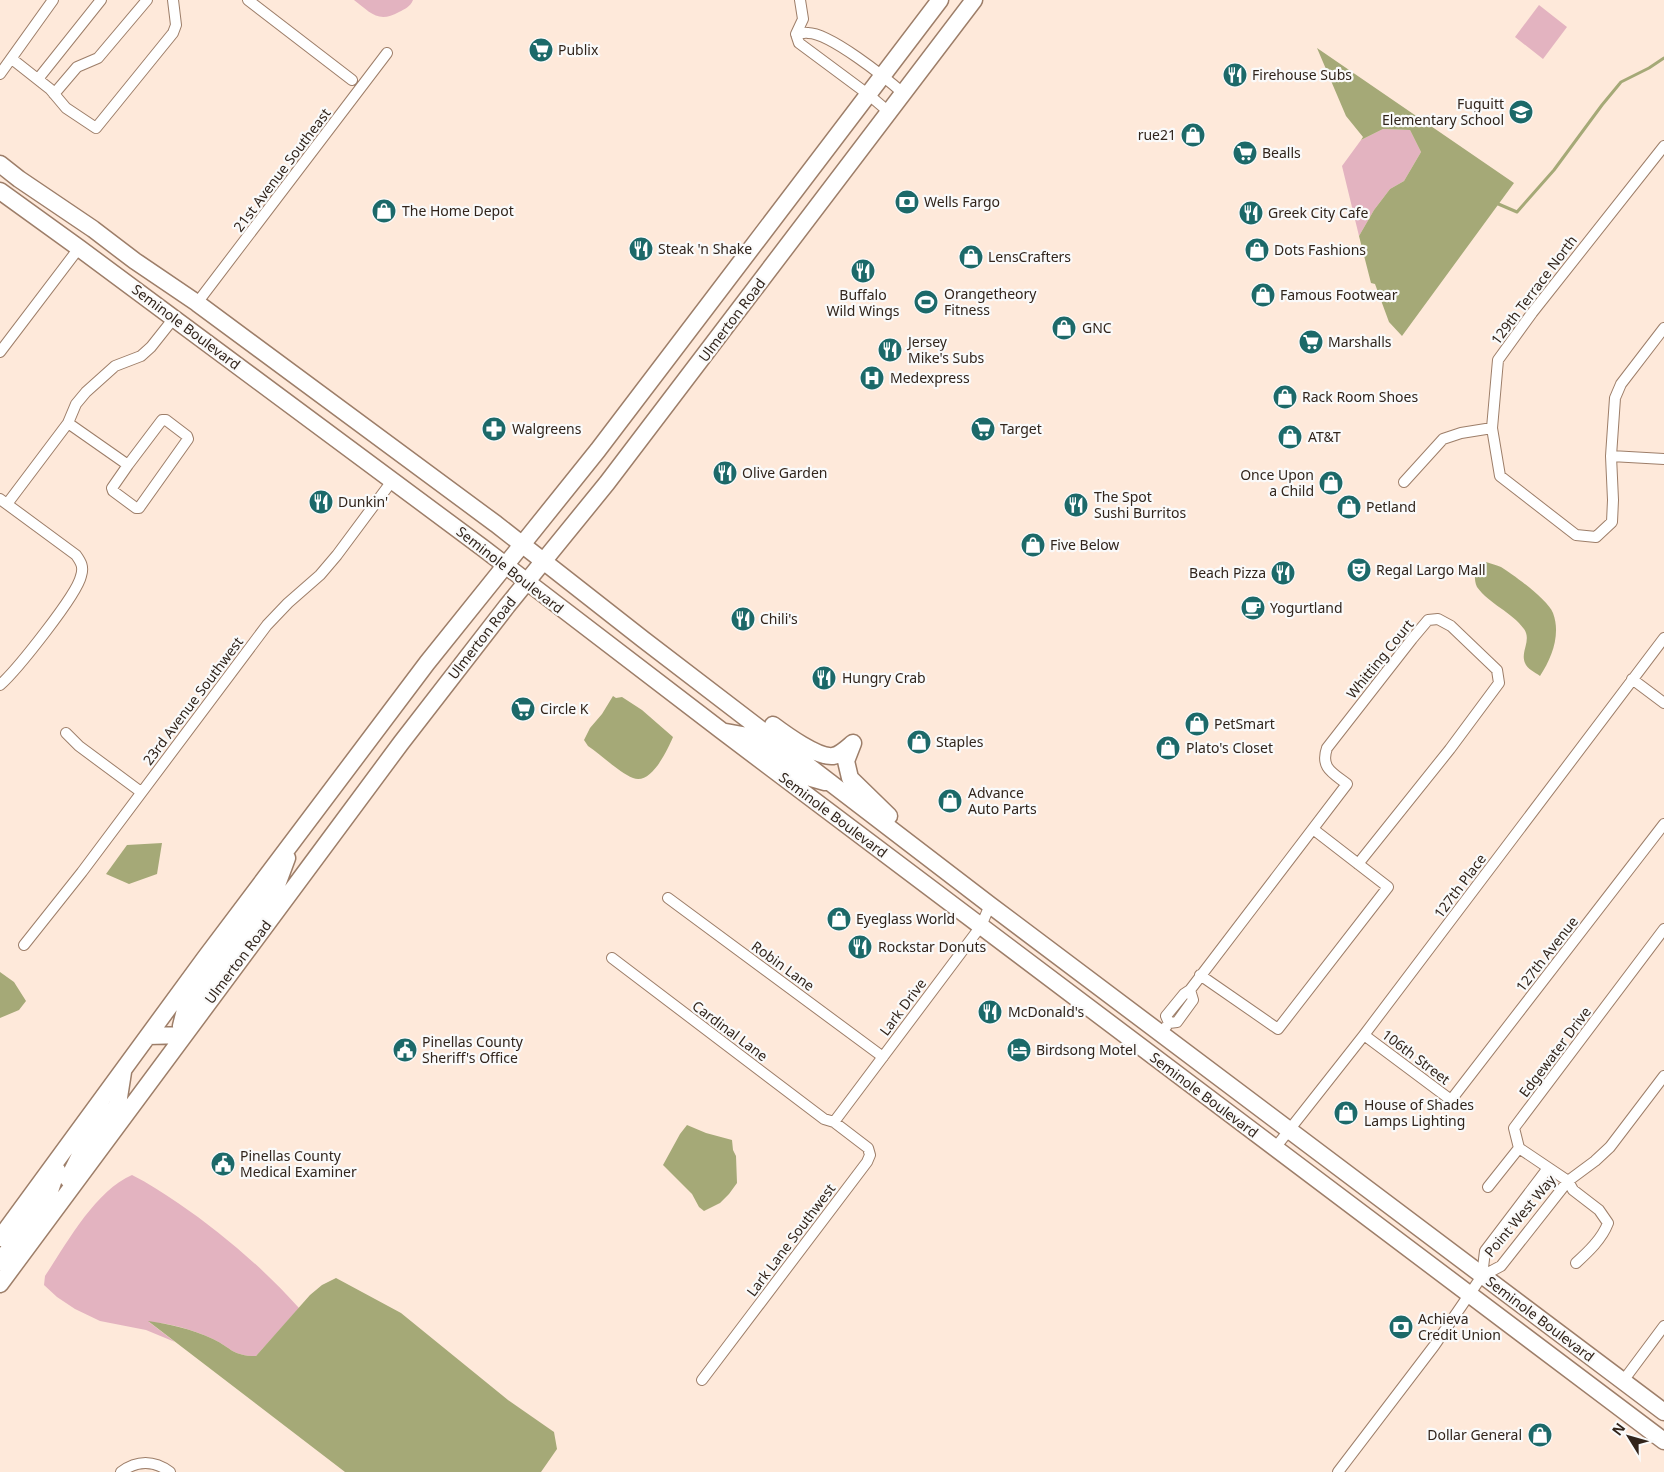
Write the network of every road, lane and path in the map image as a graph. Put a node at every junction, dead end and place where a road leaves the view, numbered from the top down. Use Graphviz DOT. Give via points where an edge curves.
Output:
graph roads {
  1 [pos="53,0"];
  2 [pos="101,0"];
  3 [pos="147,0"];
  4 [pos="173,0"];
  5 [pos="248,0"];
  6 [pos="800,0"];
  7 [pos="940,0"];
  8 [pos="974,0"];
  9 [pos="796,34"];
  10 [pos="387,52"];
  11 [pos="12,59"];
  12 [pos="0,74"];
  13 [pos="884,76"];
  14 [pos="38,80"];
  15 [pos="352,80"];
  16 [pos="54,94"];
  17 [pos="904,94"];
  18 [pos="869,95"];
  19 [pos="890,113"];
  20 [pos="1664,146"];
  21 [pos="0,164"];
  22 [pos="0,174"];
  23 [pos="19,179"];
  24 [pos="0,191"];
  25 [pos="79,248"];
  26 [pos="135,261"];
  27 [pos="197,303"];
  28 [pos="174,318"];
  29 [pos="1664,328"];
  30 [pos="0,352"];
  31 [pos="68,423"];
  32 [pos="1492,428"];
  33 [pos="1611,456"];
  34 [pos="1664,459"];
  35 [pos="128,465"];
  36 [pos="392,481"];
  37 [pos="1404,482"];
  38 [pos="3,502"];
  39 [pos="522,543"];
  40 [pos="544,561"];
  41 [pos="504,565"];
  42 [pos="526,582"];
  43 [pos="1664,638"];
  44 [pos="696,679"];
  45 [pos="1632,679"];
  46 [pos="0,685"];
  47 [pos="1664,703"];
  48 [pos="722,731"];
  49 [pos="66,733"];
  50 [pos="834,785"];
  51 [pos="141,792"];
  52 [pos="1664,824"];
  53 [pos="1313,829"];
  54 [pos="295,837"];
  55 [pos="1358,864"];
  56 [pos="941,867"];
  57 [pos="668,898"];
  58 [pos="990,905"];
  59 [pos="981,926"];
  60 [pos="1664,929"];
  61 [pos="24,945"];
  62 [pos="612,958"];
  63 [pos="1200,975"];
  64 [pos="1190,990"];
  65 [pos="1180,998"];
  66 [pos="1189,1005"];
  67 [pos="1165,1028"];
  68 [pos="183,1035"];
  69 [pos="1364,1035"];
  70 [pos="148,1036"];
  71 [pos="883,1057"];
  72 [pos="123,1070"];
  73 [pos="1664,1076"];
  74 [pos="1451,1100"];
  75 [pos="834,1122"];
  76 [pos="1289,1130"];
  77 [pos="1274,1148"];
  78 [pos="1519,1148"];
  79 [pos="61,1156"];
  80 [pos="1548,1168"];
  81 [pos="1568,1181"];
  82 [pos="1488,1187"];
  83 [pos="60,1203"];
  84 [pos="0,1238"];
  85 [pos="0,1262"];
  86 [pos="1576,1263"];
  87 [pos="1482,1276"];
  88 [pos="0,1284"];
  89 [pos="1470,1294"];
  90 [pos="1664,1326"];
  91 [pos="702,1380"];
  92 [pos="1623,1381"];
  93 [pos="1664,1412"];
  94 [pos="1664,1441"];
  95 [pos="122,1472"];
  96 [pos="170,1472"];
  97 [pos="1338,1472"];
  1 -- 11 [label="street"];
  2 -- 14 [label="street"];
  3 -- 16 [label="street" via="98,58 77,67"];
  4 -- 16 [label="street" via="176,25 173,33 96,128 66,108"];
  5 -- 15 [label="street"];
  6 -- 9 [label="street" via="803,19"];
  7 -- 13 [label="main road, Ulmerton Road"];
  8 -- 17 [label="main road, Ulmerton Road"];
  9 -- 13 [label="street" via="810,32 838,44"];
  9 -- 18 [label="street" via="799,43"];
  10 -- 27 [label="street, 21st Avenue Southeast"];
  11 -- 12 [label="street"];
  11 -- 14 [label="street"];
  13 -- 17 [label="street"];
  13 -- 18 [label="main road, Ulmerton Road"];
  14 -- 16 [label="street"];
  17 -- 19 [label="main road, Ulmerton Road"];
  18 -- 19 [label="street"];
  18 -- 39 [label="main road, Ulmerton Road" via="598,450"];
  19 -- 40 [label="main road, Ulmerton Road" via="613,476"];
  20 -- 32 [label="street, 129th Terrace North" via="1498,360"];
  21 -- 23 [label="main road, Seminole Boulevard"];
  22 -- 23 [label="main road"];
  23 -- 26 [label="main road, Seminole Boulevard"];
  24 -- 25 [label="main road, Seminole Boulevard"];
  25 -- 26 [label="main road" via="96,247 120,262"];
  25 -- 28 [label="main road, Seminole Boulevard"];
  25 -- 30 [label="street"];
  26 -- 27 [label="main road, Seminole Boulevard"];
  27 -- 28 [label="main road"];
  27 -- 39 [label="main road, Seminole Boulevard"];
  28 -- 31 [label="street" via="141,356 115,366 86,392 76,404"];
  28 -- 36 [label="main road, Seminole Boulevard"];
  29 -- 33 [label="street" via="1621,384 1615,398"];
  31 -- 35 [label="street"];
  31 -- 38 [label="street"];
  32 -- 33 [label="street, 129th Terrace North" via="1500,476 1576,535 1596,537 1612,522"];
  32 -- 37 [label="street" via="1460,432 1443,439"];
  33 -- 34 [label="street"];
  35 -- 35 [label="street" via="112,491 139,508 187,436 162,420"];
  36 -- 41 [label="main road, Seminole Boulevard"];
  36 -- 51 [label="street, 23rd Avenue Southwest" via="320,575 266,625"];
  38 -- 46 [label="street" via="76,555 82,565 81,578 71,596 13,673"];
  39 -- 40 [label="main road, Seminole Boulevard"];
  39 -- 41 [label="main road, Ulmerton Road"];
  40 -- 42 [label="main road, Ulmerton Road"];
  40 -- 44 [label="main road, Seminole Boulevard"];
  41 -- 42 [label="main road, Seminole Boulevard"];
  41 -- 54 [label="main road, Ulmerton Road"];
  42 -- 48 [label="main road, Seminole Boulevard"];
  42 -- 68 [label="main road, Ulmerton Road" via="406,736"];
  43 -- 45 [label="street, 127th Place"];
  44 -- 50 [label="main road, Seminole Boulevard"];
  44 -- 56 [label="main road" via="818,753 834,756 853,743 846,761 850,778"];
  45 -- 47 [label="street"];
  45 -- 69 [label="street, 127th Place"];
  48 -- 50 [label="main road" via="748,736 804,776"];
  48 -- 59 [label="main road, Seminole Boulevard"];
  49 -- 51 [label="street"];
  50 -- 56 [label="main road, Seminole Boulevard"];
  51 -- 61 [label="street, 23rd Avenue Southwest"];
  52 -- 74 [label="street, 127th Avenue"];
  53 -- 55 [label="street"];
  53 -- 55 [label="street, Whitting Court" via="1347,784 1326,766 1327,748 1428,620 1438,619 1451,626 1497,670 1499,684"];
  53 -- 63 [label="street, Whitting Court"];
  54 -- 68 [label="main road" via="277,885 184,1010"];
  54 -- 70 [label="main road, Ulmerton Road"];
  55 -- 63 [label="street" via="1388,887 1278,1029"];
  56 -- 58 [label="main road, Seminole Boulevard"];
  57 -- 71 [label="street, Robin Lane"];
  58 -- 59 [label="street, Lark Drive"];
  58 -- 67 [label="main road, Seminole Boulevard"];
  59 -- 71 [label="street, Lark Drive"];
  59 -- 77 [label="main road, Seminole Boulevard"];
  60 -- 78 [label="street, Edgewater Drive" via="1514,1128"];
  62 -- 75 [label="street, Cardinal Lane" via="824,1119"];
  63 -- 64 [label="street, Whitting Court"];
  64 -- 65 [label="street, Whitting Court"];
  64 -- 66 [label="street, Whitting Court" via="1193,1000"];
  65 -- 66 [label="street"];
  65 -- 67 [label="street, Whitting Court" via="1166,1016"];
  66 -- 67 [label="street" via="1177,1022"];
  67 -- 76 [label="main road, Seminole Boulevard"];
  68 -- 70 [label="main road"];
  68 -- 83 [label="main road, Ulmerton Road"];
  69 -- 74 [label="street, 106th Street"];
  69 -- 76 [label="street, 127th Place"];
  70 -- 72 [label="main road, Ulmerton Road"];
  71 -- 75 [label="street, Lark Drive"];
  72 -- 79 [label="main road, Ulmerton Road"];
  72 -- 83 [label="main road" via="118,1104 80,1156 66,1182"];
  73 -- 81 [label="street, Point West Way" via="1610,1147"];
  75 -- 91 [label="street, Lark Lane Southwest" via="868,1148 867,1162"];
  76 -- 77 [label="street, 127th Place"];
  76 -- 87 [label="main road, Seminole Boulevard"];
  77 -- 89 [label="main road, Seminole Boulevard"];
  78 -- 80 [label="street"];
  78 -- 82 [label="street"];
  79 -- 84 [label="main road, Ulmerton Road"];
  79 -- 85 [label="main road" via="50,1191"];
  80 -- 81 [label="street"];
  80 -- 87 [label="street, Point West Way" via="1485,1251"];
  81 -- 86 [label="street" via="1572,1190 1599,1210 1608,1223 1590,1250"];
  81 -- 87 [label="street, Point West Way" via="1501,1266"];
  83 -- 88 [label="main road, Ulmerton Road"];
  87 -- 89 [label="street"];
  87 -- 92 [label="main road, Seminole Boulevard"];
  89 -- 94 [label="main road, Seminole Boulevard"];
  89 -- 97 [label="street"];
  90 -- 92 [label="street"];
  92 -- 93 [label="main road, Seminole Boulevard"];
  95 -- 96 [label="street" via="142,1462 156,1464"];
}
